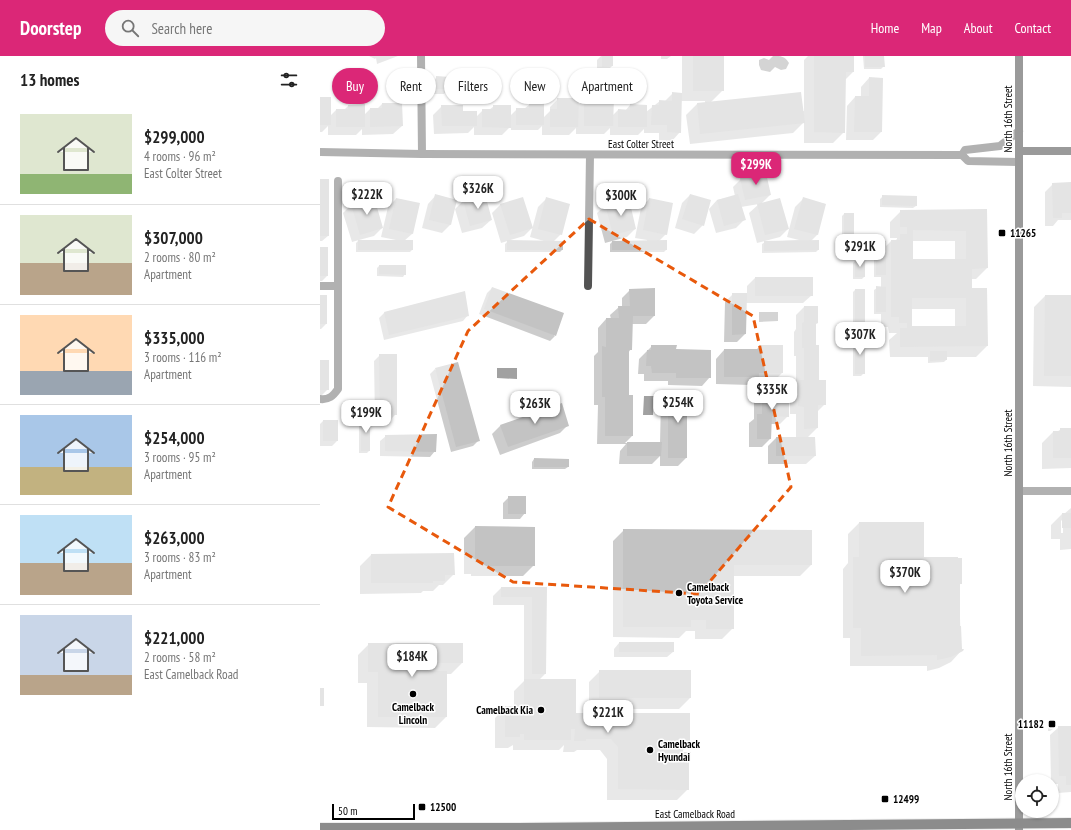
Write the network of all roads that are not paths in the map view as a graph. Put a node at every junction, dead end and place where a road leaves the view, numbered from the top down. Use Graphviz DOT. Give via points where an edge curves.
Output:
graph roads {
  1 [pos="421,56"];
  2 [pos="1019,56"];
  3 [pos="1019,131"];
  4 [pos="1019,151"];
  5 [pos="1071,151"];
  6 [pos="320,152"];
  7 [pos="422,154"];
  8 [pos="590,155"];
  9 [pos="962,155"];
  10 [pos="1019,162"];
  11 [pos="338,181"];
  12 [pos="320,286"];
  13 [pos="338,286"];
  14 [pos="588,286"];
  15 [pos="320,400"];
  16 [pos="1020,491"];
  17 [pos="1071,491"];
  18 [pos="1071,823"];
  19 [pos="1019,827"];
  20 [pos="320,828"];
  21 [pos="685,828"];
  22 [pos="518,829"];
  1 -- 7 [label="street"];
  2 -- 3 [label="main road, North 16th Street"];
  3 -- 4 [label="main road, North 16th Street"];
  3 -- 9 [label="street, East Colter Street" via="1000,146 965,150"];
  4 -- 5 [label="main road"];
  4 -- 10 [label="main road, North 16th Street"];
  6 -- 7 [label="street, East Colter Street"];
  7 -- 8 [label="street, East Colter Street"];
  8 -- 9 [label="street, East Colter Street"];
  8 -- 14 [label="street"];
  9 -- 10 [label="street, East Colter Street" via="968,160"];
  10 -- 16 [label="main road, North 16th Street"];
  11 -- 13 [label="street"];
  12 -- 13 [label="street"];
  13 -- 15 [label="street" via="338,389 334,396"];
  16 -- 17 [label="street"];
  16 -- 19 [label="main road, North 16th Street"];
  18 -- 19 [label="main road, East Camelback Road"];
  19 -- 21 [label="main road, East Camelback Road"];
  20 -- 22 [label="main road, East Camelback Road"];
  21 -- 22 [label="main road, East Camelback Road"];
}
